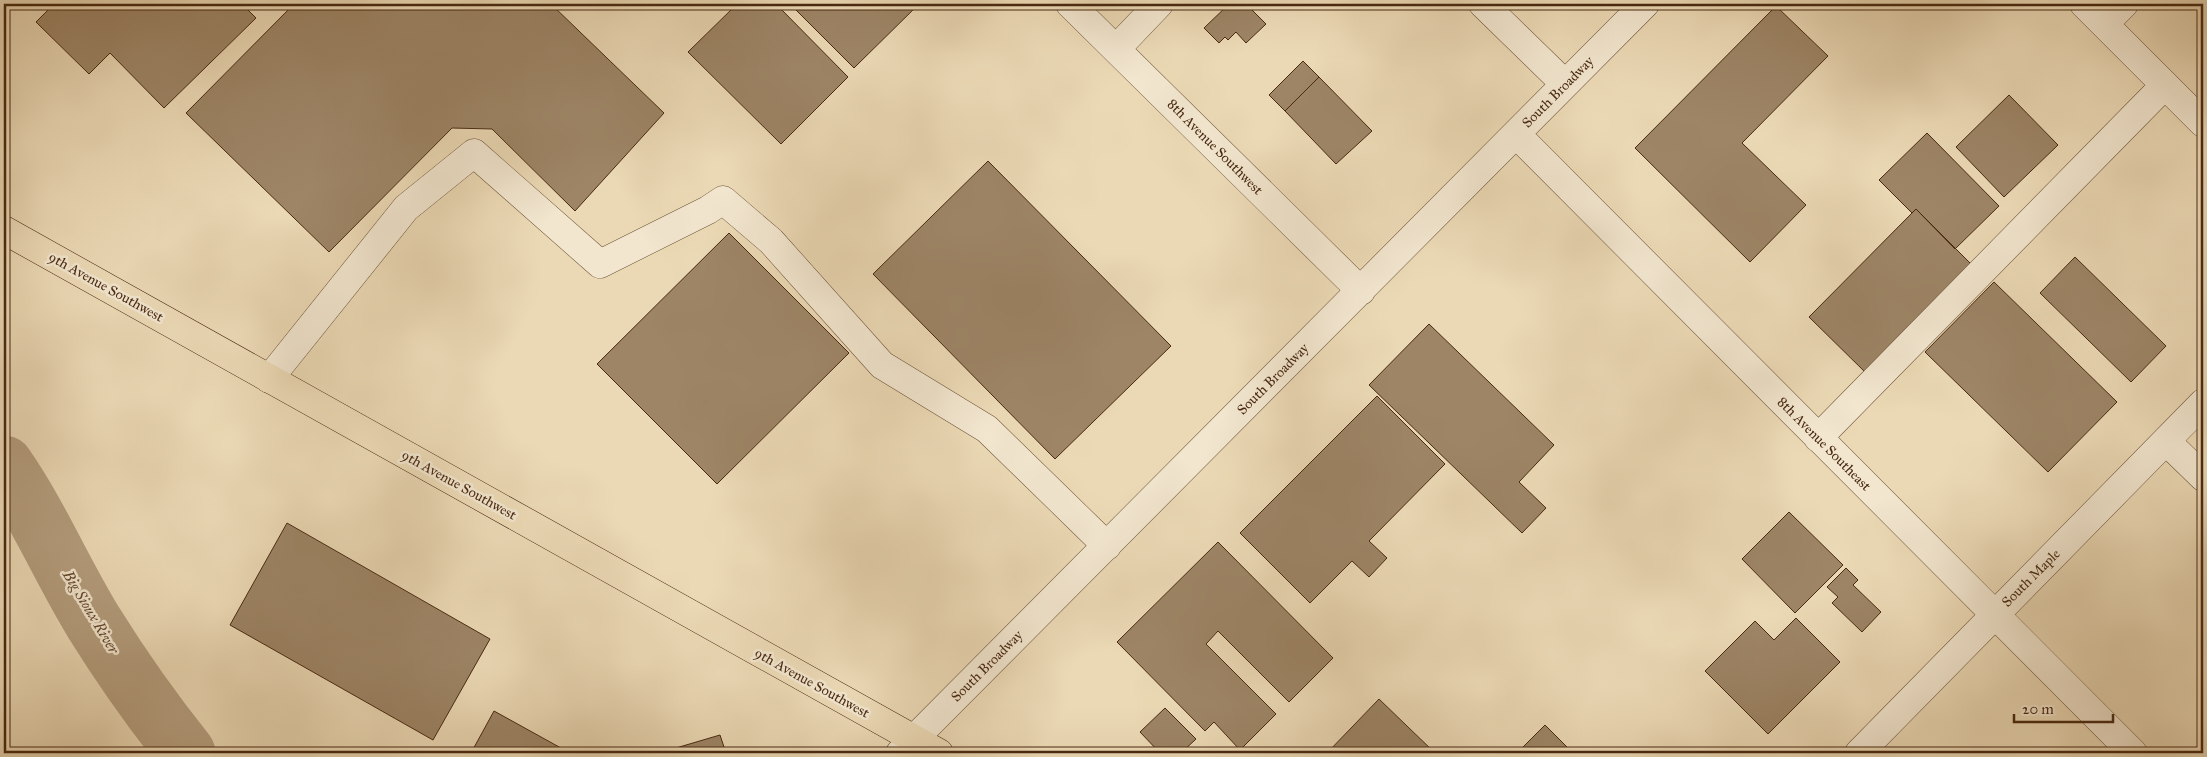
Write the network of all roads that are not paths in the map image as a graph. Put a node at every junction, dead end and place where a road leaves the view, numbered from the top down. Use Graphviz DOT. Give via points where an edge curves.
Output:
graph roads {
  1 [pos="1070,4"];
  2 [pos="1160,4"];
  3 [pos="1483,4"];
  4 [pos="1645,4"];
  5 [pos="2084,4"];
  6 [pos="2124,4"];
  7 [pos="2104,24"];
  8 [pos="1116,49"];
  9 [pos="1565,84"];
  10 [pos="2165,85"];
  11 [pos="2203,123"];
  12 [pos="1516,134"];
  13 [pos="4,230"];
  14 [pos="1360,290"];
  15 [pos="269,379"];
  16 [pos="2203,403"];
  17 [pos="1818,438"];
  18 [pos="2166,441"];
  19 [pos="2203,477"];
  20 [pos="1106,546"];
  21 [pos="1994,615"];
  22 [pos="907,746"];
  23 [pos="939,753"];
  24 [pos="1859,753"];
  25 [pos="2133,753"];
  1 -- 8 [label="street, 8th Avenue Southwest"];
  2 -- 8 [label="street"];
  3 -- 9 [label="street"];
  4 -- 9 [label="street, South Broadway"];
  5 -- 7 [label="street"];
  6 -- 7 [label="street"];
  7 -- 10 [label="street"];
  8 -- 14 [label="street, 8th Avenue Southwest"];
  9 -- 12 [label="street, South Broadway"];
  10 -- 11 [label="street"];
  10 -- 17 [label="street"];
  12 -- 14 [label="street, South Broadway"];
  12 -- 17 [label="street, 8th Avenue Southeast"];
  13 -- 15 [label="main road, 9th Avenue Southwest"];
  14 -- 20 [label="street, South Broadway"];
  15 -- 20 [label="street" via="406,208 474,153 600,264 723,200 771,241 882,365 987,429"];
  15 -- 22 [label="main road, 9th Avenue Southwest"];
  16 -- 18 [label="street, South Maple"];
  17 -- 21 [label="street, 8th Avenue Southeast"];
  18 -- 19 [label="street"];
  18 -- 21 [label="street, South Maple"];
  20 -- 22 [label="street, South Broadway"];
  21 -- 24 [label="street, South Maple"];
  21 -- 25 [label="street, 8th Avenue Southeast"];
  22 -- 23 [label="main road, 9th Avenue Southwest"];
}
